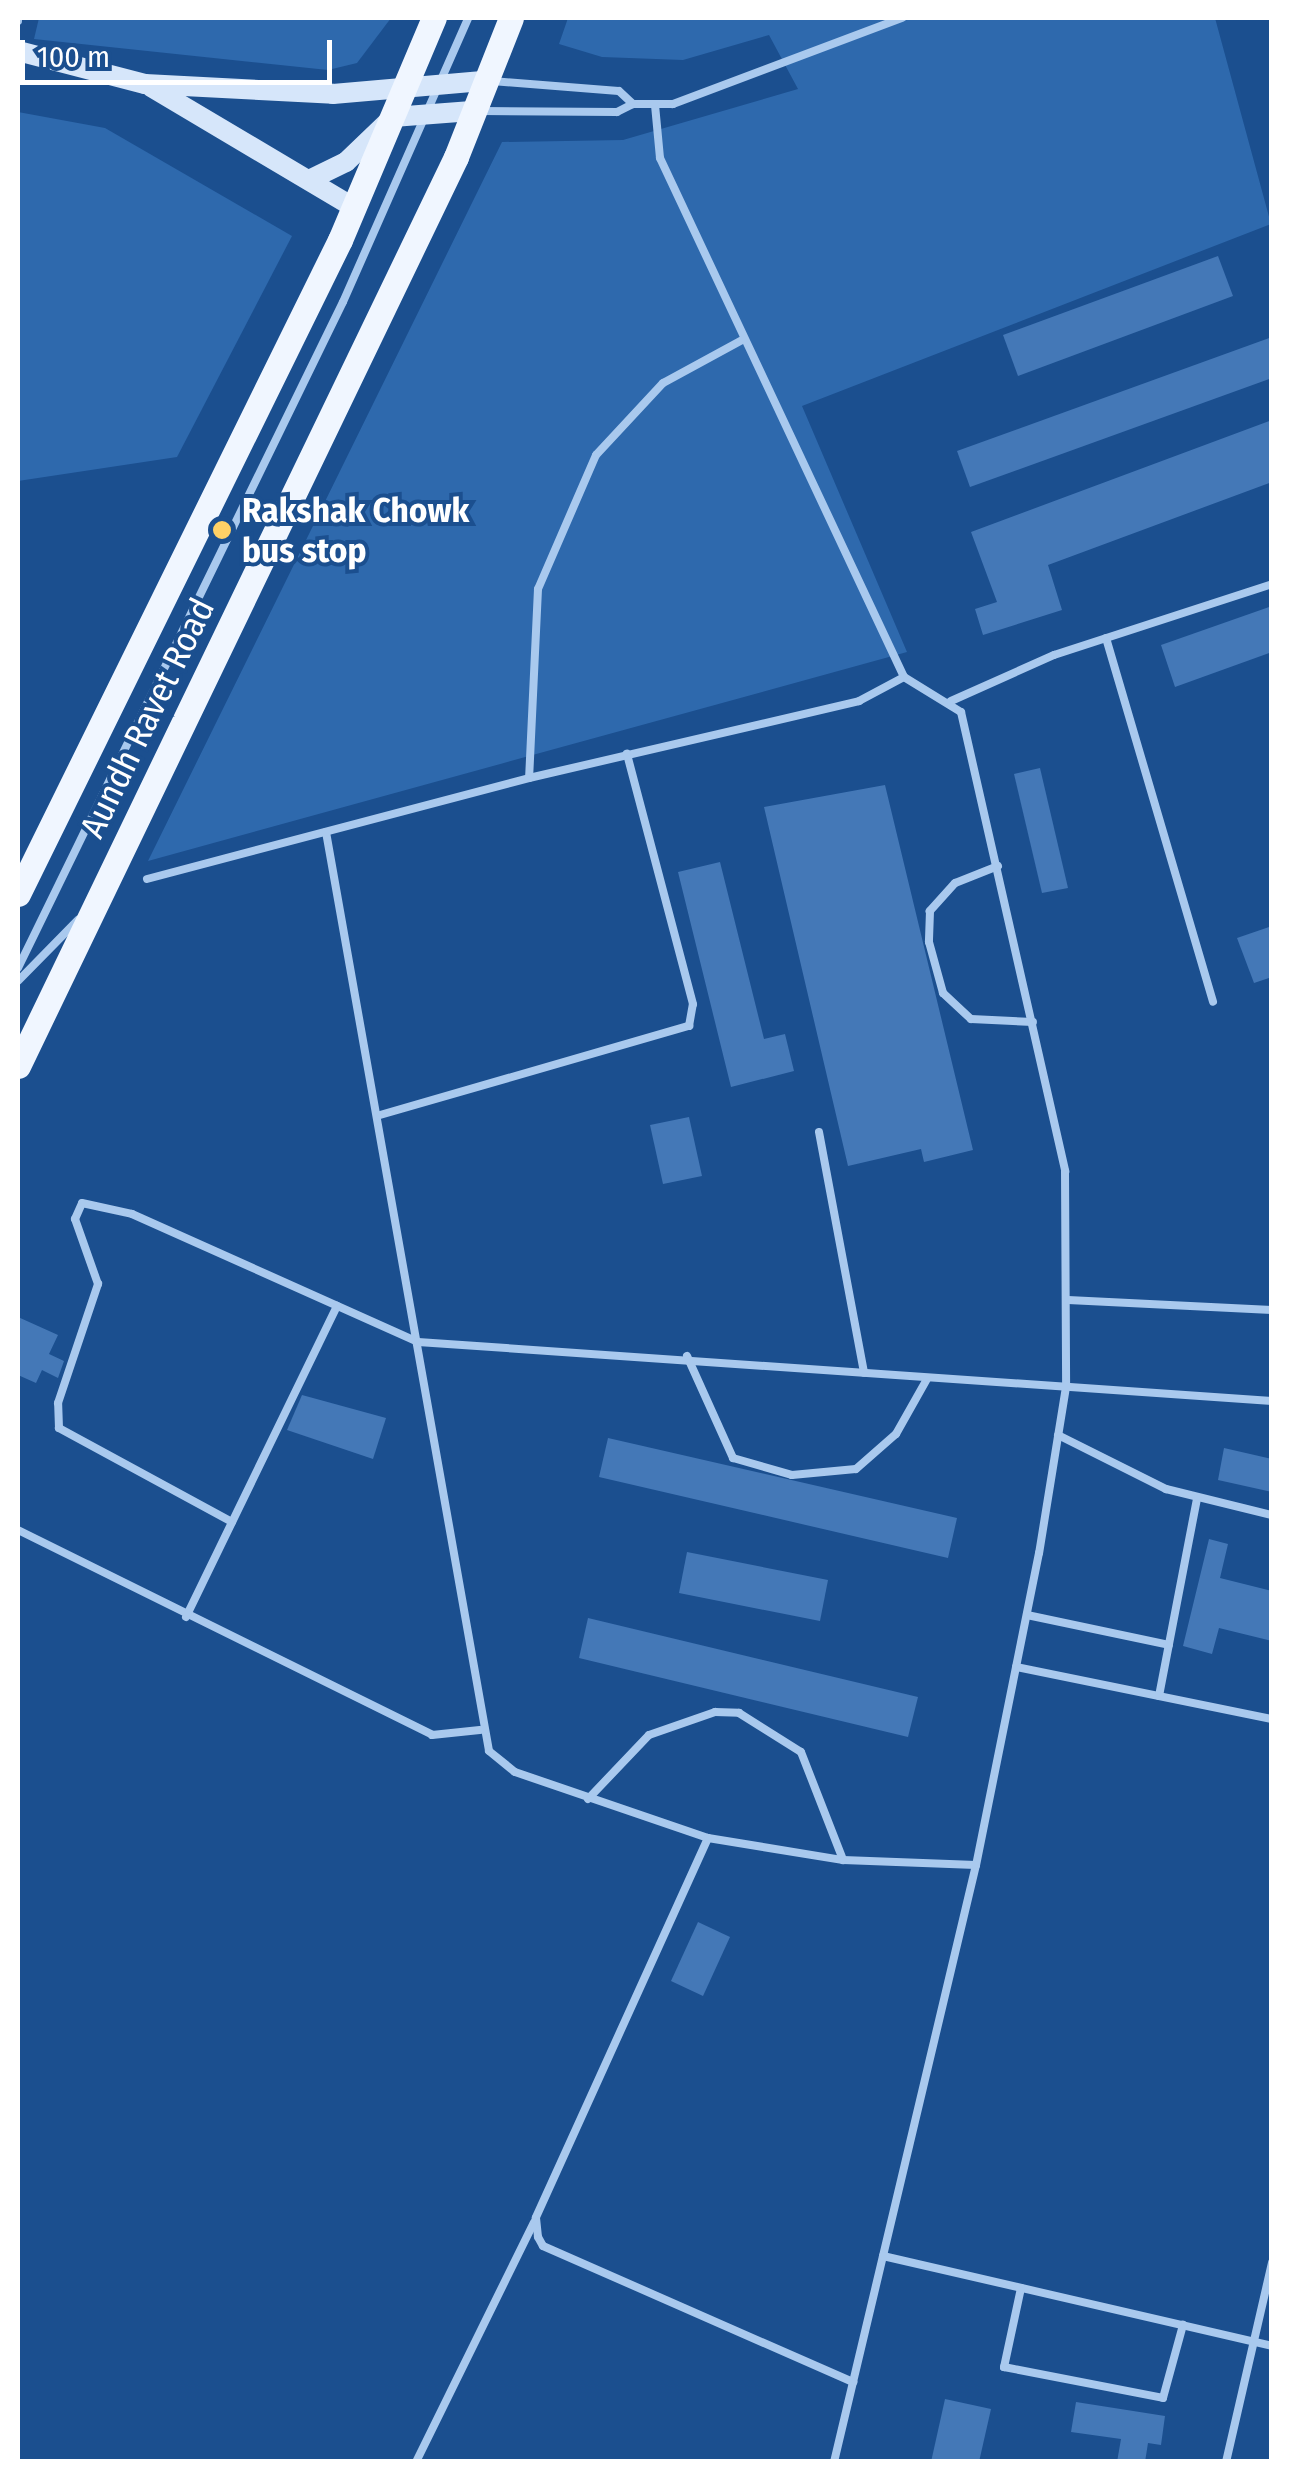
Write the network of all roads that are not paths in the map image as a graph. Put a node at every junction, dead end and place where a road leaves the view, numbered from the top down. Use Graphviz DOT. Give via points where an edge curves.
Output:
graph roads {
  1 [pos="434,18"];
  2 [pos="468,18"];
  3 [pos="511,18"];
  4 [pos="902,18"];
  5 [pos="18,52"];
  6 [pos="482,80"];
  7 [pos="437,82"];
  8 [pos="144,84"];
  9 [pos="409,84"];
  10 [pos="633,104"];
  11 [pos="654,105"];
  12 [pos="472,110"];
  13 [pos="424,114"];
  14 [pos="394,117"];
  15 [pos="309,180"];
  16 [pos="353,206"];
  17 [pos="744,338"];
  18 [pos="1272,584"];
  19 [pos="1106,638"];
  20 [pos="904,676"];
  21 [pos="951,701"];
  22 [pos="627,754"];
  23 [pos="529,778"];
  24 [pos="326,832"];
  25 [pos="998,866"];
  26 [pos="147,879"];
  27 [pos="18,894"];
  28 [pos="98,899"];
  29 [pos="18,968"];
  30 [pos="18,980"];
  31 [pos="1213,1002"];
  32 [pos="1033,1022"];
  33 [pos="18,1066"];
  34 [pos="380,1115"];
  35 [pos="819,1132"];
  36 [pos="1068,1300"];
  37 [pos="338,1306"];
  38 [pos="1272,1310"];
  39 [pos="418,1342"];
  40 [pos="687,1356"];
  41 [pos="864,1373"];
  42 [pos="927,1379"];
  43 [pos="1066,1387"];
  44 [pos="1272,1401"];
  45 [pos="1058,1435"];
  46 [pos="1197,1498"];
  47 [pos="1272,1514"];
  48 [pos="232,1522"];
  49 [pos="18,1530"];
  50 [pos="1027,1615"];
  51 [pos="186,1617"];
  52 [pos="1169,1645"];
  53 [pos="1016,1667"];
  54 [pos="1159,1696"];
  55 [pos="1272,1719"];
  56 [pos="480,1730"];
  57 [pos="588,1799"];
  58 [pos="708,1838"];
  59 [pos="843,1860"];
  60 [pos="976,1865"];
  61 [pos="536,2218"];
  62 [pos="883,2256"];
  63 [pos="1272,2262"];
  64 [pos="1021,2288"];
  65 [pos="1184,2326"];
  66 [pos="1257,2342"];
  67 [pos="1272,2346"];
  68 [pos="853,2382"];
  69 [pos="416,2462"];
  70 [pos="834,2462"];
  71 [pos="1226,2462"];
  1 -- 9 [label="main road, Aundh Ravet Road"];
  2 -- 7 [label="lane"];
  3 -- 6 [label="main road, Aundh Ravet Road"];
  4 -- 11 [label="lane"];
  5 -- 8 [label="street"];
  6 -- 7 [label="street"];
  6 -- 10 [label="lane" via="619,91"];
  6 -- 12 [label="main road, Aundh Ravet Road"];
  7 -- 9 [label="street"];
  7 -- 13 [label="lane"];
  8 -- 9 [label="street" via="333,94"];
  8 -- 15 [label="street"];
  9 -- 14 [label="main road, Aundh Ravet Road"];
  10 -- 11 [label="lane"];
  10 -- 12 [label="lane" via="618,112"];
  11 -- 17 [label="lane" via="660,158"];
  12 -- 13 [label="street"];
  12 -- 28 [label="main road, Aundh Ravet Road"];
  13 -- 14 [label="street"];
  13 -- 29 [label="lane" via="342,302"];
  14 -- 15 [label="street" via="346,162"];
  14 -- 16 [label="main road, Aundh Ravet Road"];
  15 -- 16 [label="street"];
  16 -- 27 [label="main road, Aundh Ravet Road"];
  17 -- 20 [label="lane"];
  17 -- 23 [label="lane" via="663,383 596,456 538,590"];
  18 -- 19 [label="lane"];
  19 -- 21 [label="lane"];
  19 -- 31 [label="lane"];
  20 -- 21 [label="lane"];
  20 -- 22 [label="lane" via="859,701"];
  21 -- 25 [label="lane" via="967,728"];
  22 -- 23 [label="lane"];
  22 -- 34 [label="lane" via="692,1004 689,1026"];
  23 -- 24 [label="lane"];
  24 -- 26 [label="lane"];
  24 -- 34 [label="lane"];
  25 -- 32 [label="lane"];
  25 -- 32 [label="lane" via="955,883 930,911 929,942 942,993 971,1019"];
  28 -- 30 [label="lane"];
  28 -- 33 [label="main road, Aundh Ravet Road"];
  32 -- 36 [label="lane" via="1065,1171"];
  34 -- 39 [label="lane"];
  35 -- 41 [label="lane"];
  36 -- 38 [label="lane"];
  36 -- 43 [label="lane"];
  37 -- 39 [label="lane"];
  37 -- 48 [label="lane"];
  37 -- 48 [label="lane" via="95,1200 77,1209 98,1284 58,1402 58,1428"];
  39 -- 40 [label="lane"];
  39 -- 56 [label="lane"];
  40 -- 41 [label="lane"];
  40 -- 42 [label="lane" via="733,1458 792,1475 856,1469 896,1434"];
  41 -- 42 [label="lane"];
  42 -- 43 [label="lane"];
  43 -- 44 [label="lane"];
  43 -- 45 [label="lane"];
  45 -- 46 [label="lane"];
  45 -- 50 [label="lane"];
  46 -- 47 [label="lane"];
  46 -- 52 [label="lane"];
  48 -- 51 [label="lane"];
  49 -- 51 [label="lane"];
  50 -- 52 [label="lane"];
  50 -- 53 [label="lane"];
  51 -- 56 [label="lane" via="432,1735"];
  52 -- 54 [label="lane"];
  53 -- 54 [label="lane"];
  53 -- 60 [label="lane"];
  54 -- 55 [label="lane"];
  56 -- 57 [label="lane" via="500,1764"];
  57 -- 58 [label="lane"];
  57 -- 59 [label="lane" via="649,1735 714,1712 738,1713 800,1752"];
  58 -- 59 [label="lane"];
  58 -- 61 [label="lane"];
  59 -- 60 [label="lane"];
  60 -- 62 [label="lane"];
  61 -- 68 [label="lane" via="544,2246"];
  61 -- 69 [label="lane"];
  62 -- 64 [label="lane"];
  62 -- 68 [label="lane"];
  63 -- 66 [label="lane"];
  64 -- 65 [label="lane"];
  64 -- 65 [label="lane" via="1004,2367 1164,2398"];
  65 -- 66 [label="lane"];
  66 -- 67 [label="lane"];
  66 -- 71 [label="lane"];
  68 -- 70 [label="lane"];
}
